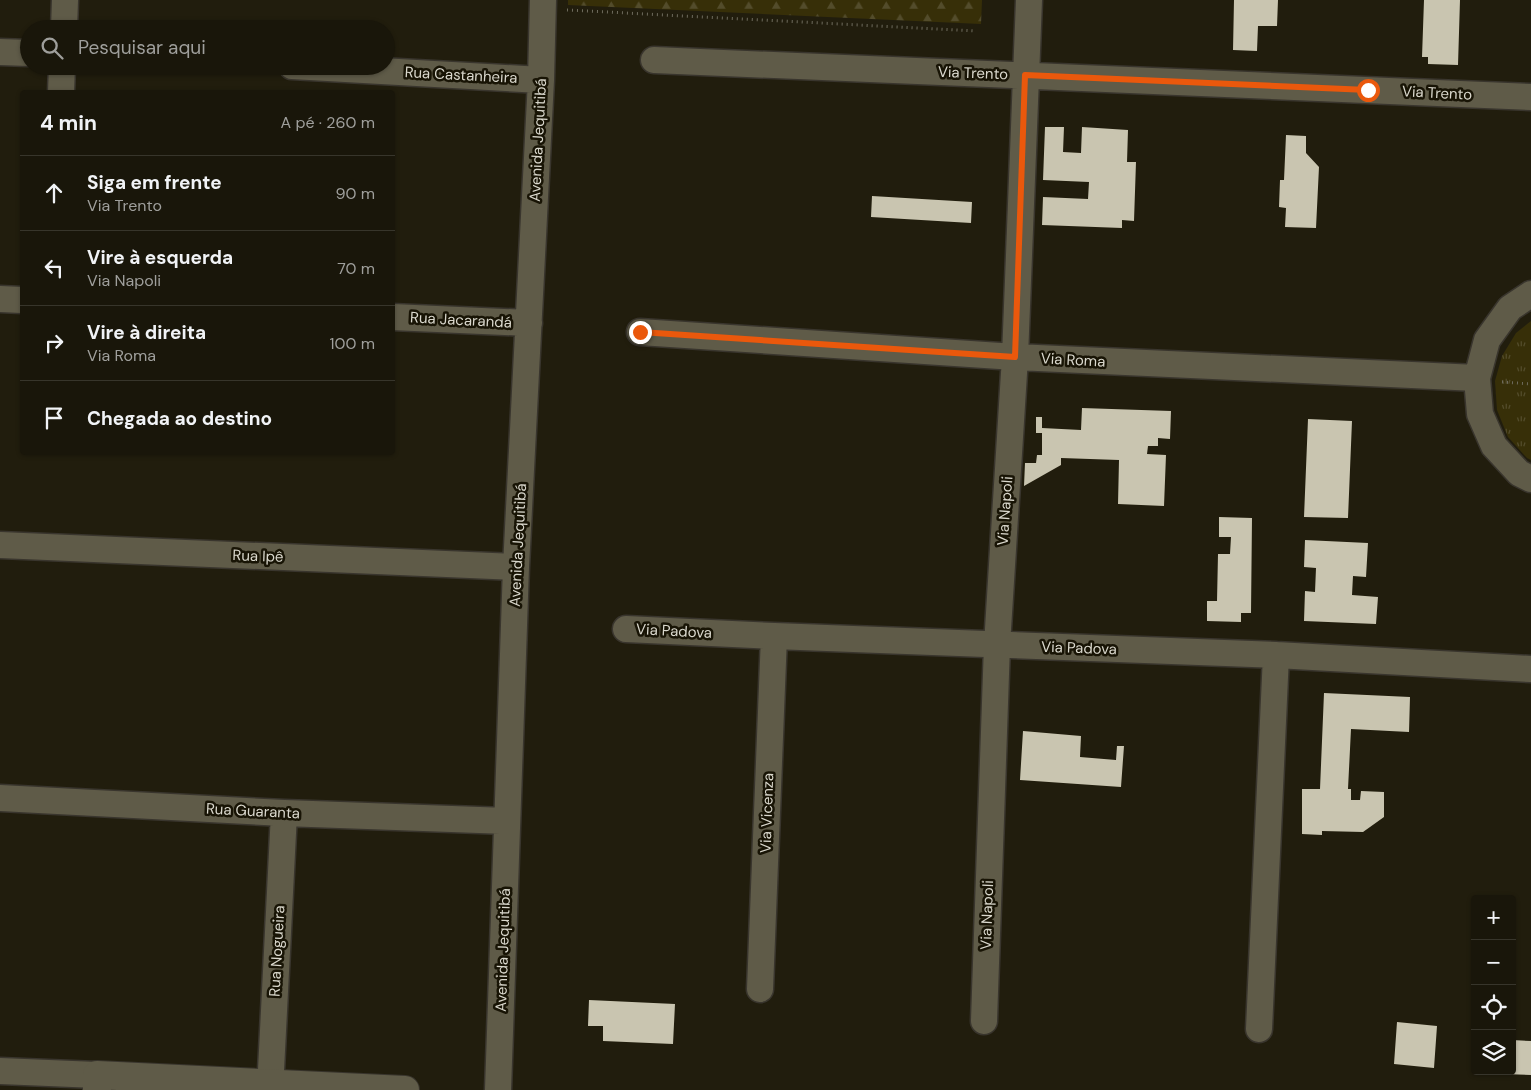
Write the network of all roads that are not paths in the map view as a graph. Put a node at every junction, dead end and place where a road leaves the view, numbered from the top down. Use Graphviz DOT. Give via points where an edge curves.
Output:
graph roads {
  1 [pos="65,0"];
  2 [pos="543,0"];
  3 [pos="1029,0"];
  4 [pos="64,20"];
  5 [pos="0,52"];
  6 [pos="20,53"];
  7 [pos="654,60"];
  8 [pos="395,72"];
  9 [pos="62,75"];
  10 [pos="1025,75"];
  11 [pos="541,80"];
  12 [pos="61,90"];
  13 [pos="1531,97"];
  14 [pos="1531,294"];
  15 [pos="0,300"];
  16 [pos="20,300"];
  17 [pos="395,317"];
  18 [pos="529,323"];
  19 [pos="640,332"];
  20 [pos="1015,357"];
  21 [pos="1486,380"];
  22 [pos="1531,479"];
  23 [pos="0,545"];
  24 [pos="516,567"];
  25 [pos="626,629"];
  26 [pos="774,636"];
  27 [pos="996,645"];
  28 [pos="1276,655"];
  29 [pos="1531,669"];
  30 [pos="0,798"];
  31 [pos="284,812"];
  32 [pos="507,821"];
  33 [pos="760,989"];
  34 [pos="984,1021"];
  35 [pos="1259,1029"];
  36 [pos="0,1071"];
  37 [pos="97,1083"];
  38 [pos="270,1087"];
  39 [pos="405,1090"];
  40 [pos="498,1090"];
  1 -- 4 [label="street"];
  2 -- 11 [label="street, Avenida Jequitibá"];
  3 -- 10 [label="street, Via Napoli"];
  5 -- 6 [label="street"];
  7 -- 10 [label="street, Via Trento"];
  8 -- 11 [label="street, Rua Castanheira"];
  9 -- 12 [label="street"];
  10 -- 13 [label="street, Via Trento"];
  10 -- 20 [label="street, Via Napoli"];
  11 -- 18 [label="street, Avenida Jequitibá"];
  14 -- 21 [label="street" via="1510,308 1487,340"];
  15 -- 16 [label="street"];
  17 -- 18 [label="street, Rua Jacarandá"];
  18 -- 24 [label="street, Avenida Jequitibá"];
  19 -- 20 [label="street, Via Roma"];
  20 -- 21 [label="street, Via Roma"];
  20 -- 27 [label="street, Via Napoli"];
  21 -- 22 [label="street" via="1480,414 1494,446 1519,473"];
  23 -- 24 [label="street, Rua Ipê"];
  24 -- 32 [label="street, Avenida Jequitibá"];
  25 -- 26 [label="street, Via Padova"];
  26 -- 27 [label="street, Via Padova"];
  26 -- 33 [label="street, Via Vicenza"];
  27 -- 28 [label="street, Via Padova"];
  27 -- 34 [label="street, Via Napoli"];
  28 -- 29 [label="street, Via Padova"];
  28 -- 35 [label="street"];
  30 -- 31 [label="street, Rua Guaranta"];
  31 -- 32 [label="street, Rua Guaranta"];
  31 -- 38 [label="street, Rua Nogueira"];
  32 -- 40 [label="street, Avenida Jequitibá"];
  36 -- 37 [label="street"];
  37 -- 38 [label="street"];
  38 -- 39 [label="street"];
}
